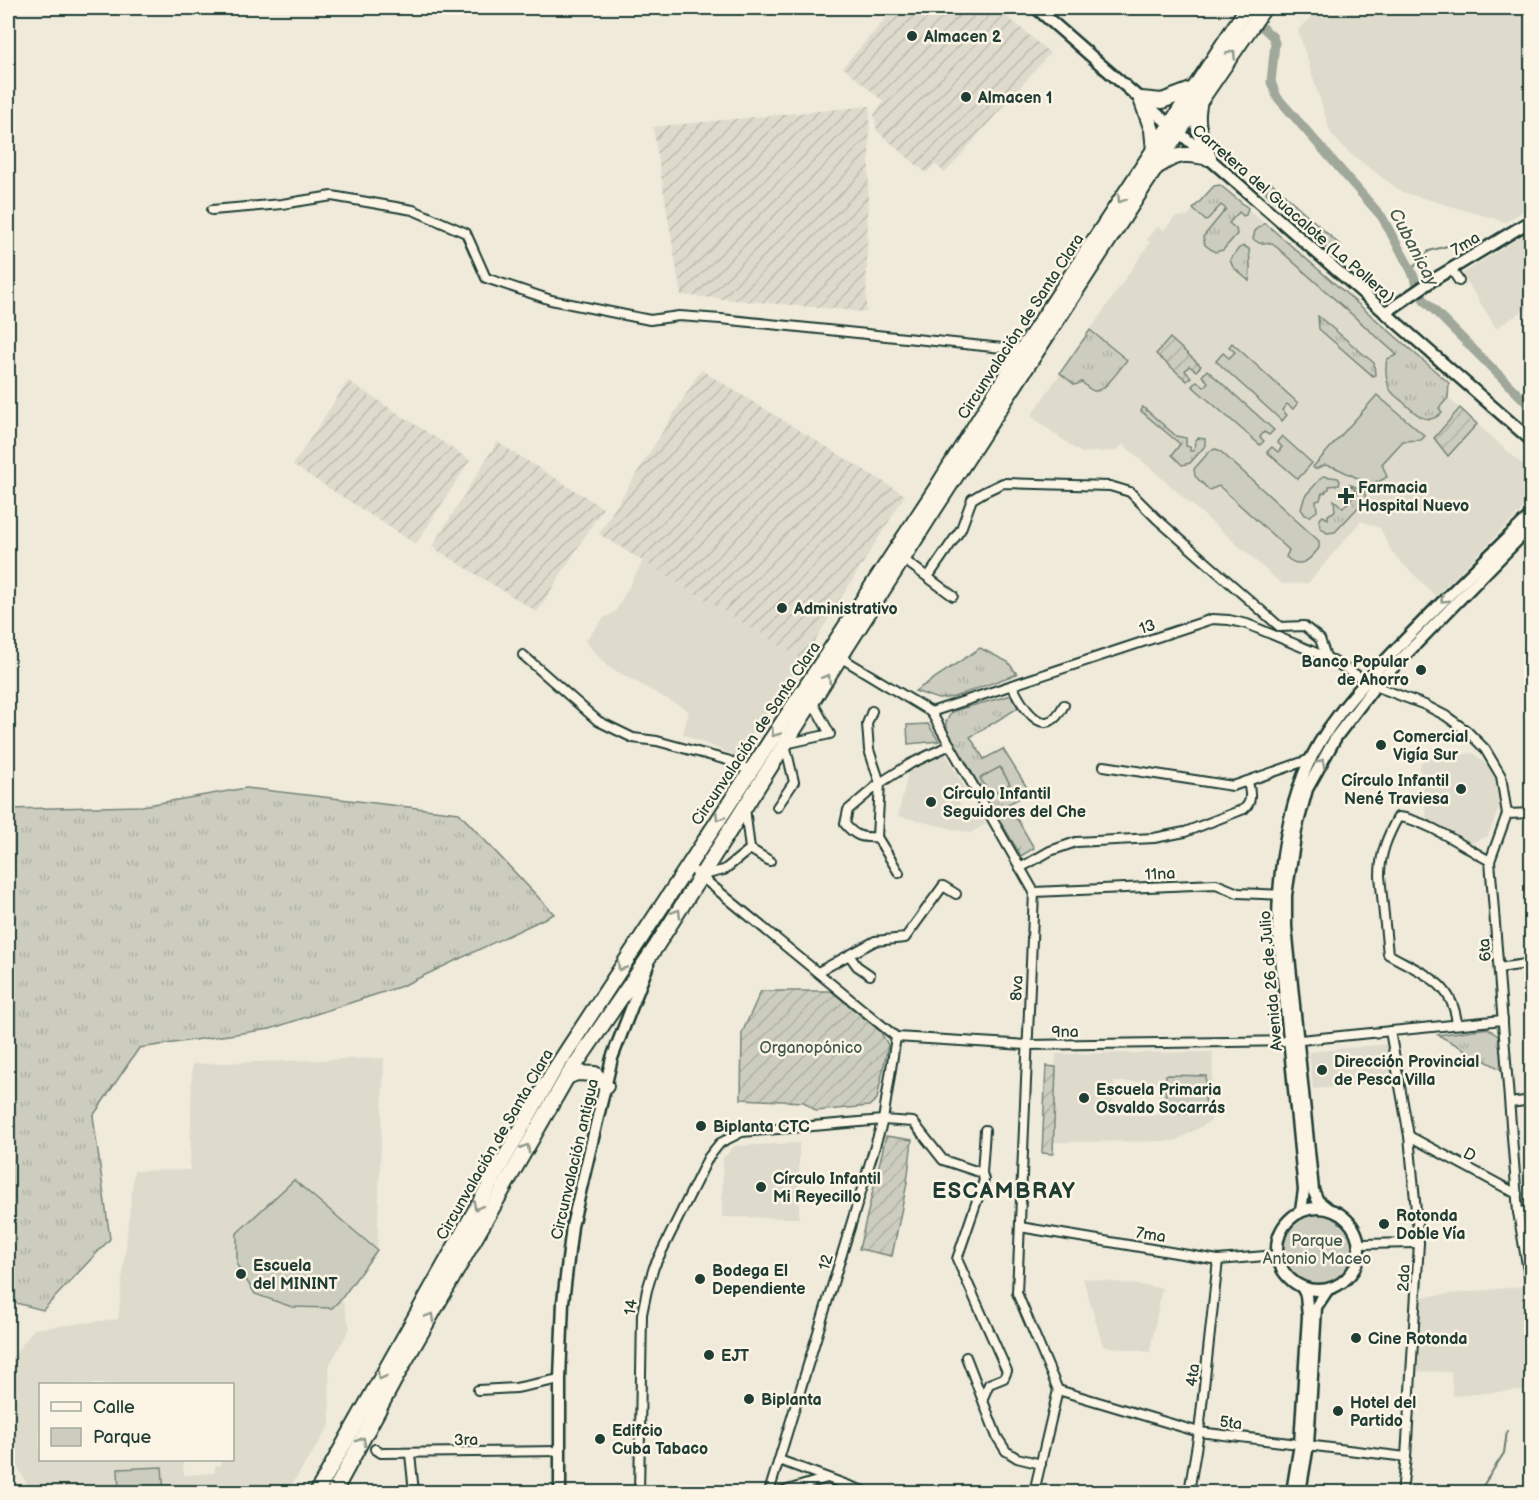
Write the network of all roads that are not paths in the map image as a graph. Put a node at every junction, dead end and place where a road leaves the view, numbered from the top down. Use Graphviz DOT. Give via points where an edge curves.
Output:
graph roads {
  1 [pos="1036,8"];
  2 [pos="1247,8"];
  3 [pos="1264,8"];
  4 [pos="1197,95"];
  5 [pos="1141,99"];
  6 [pos="1175,128"];
  7 [pos="1154,150"];
  8 [pos="1209,158"];
  9 [pos="1157,166"];
  10 [pos="212,210"];
  11 [pos="1532,220"];
  12 [pos="1451,269"];
  13 [pos="1459,282"];
  14 [pos="1385,313"];
  15 [pos="1029,351"];
  16 [pos="1532,441"];
  17 [pos="927,511"];
  18 [pos="1532,514"];
  19 [pos="1532,525"];
  20 [pos="903,559"];
  21 [pos="928,578"];
  22 [pos="953,596"];
  23 [pos="1532,626"];
  24 [pos="1532,640"];
  25 [pos="523,655"];
  26 [pos="840,657"];
  27 [pos="1326,657"];
  28 [pos="1371,683"];
  29 [pos="1012,685"];
  30 [pos="812,701"];
  31 [pos="1064,705"];
  32 [pos="872,711"];
  33 [pos="930,712"];
  34 [pos="784,744"];
  35 [pos="950,745"];
  36 [pos="1311,759"];
  37 [pos="1104,766"];
  38 [pos="750,770"];
  39 [pos="1248,781"];
  40 [pos="880,783"];
  41 [pos="745,806"];
  42 [pos="777,807"];
  43 [pos="1532,813"];
  44 [pos="1507,814"];
  45 [pos="877,837"];
  46 [pos="750,849"];
  47 [pos="770,861"];
  48 [pos="1490,861"];
  49 [pos="687,865"];
  50 [pos="1020,868"];
  51 [pos="899,873"];
  52 [pos="700,876"];
  53 [pos="1034,892"];
  54 [pos="956,894"];
  55 [pos="1282,895"];
  56 [pos="654,948"];
  57 [pos="849,955"];
  58 [pos="1532,963"];
  59 [pos="1499,968"];
  60 [pos="818,972"];
  61 [pos="870,975"];
  62 [pos="1503,1020"];
  63 [pos="1457,1024"];
  64 [pos="1390,1031"];
  65 [pos="897,1037"];
  66 [pos="1294,1040"];
  67 [pos="1027,1045"];
  68 [pos="567,1077"];
  69 [pos="606,1086"];
  70 [pos="1532,1100"];
  71 [pos="1510,1103"];
  72 [pos="883,1120"];
  73 [pos="985,1130"];
  74 [pos="1409,1136"];
  75 [pos="982,1173"];
  76 [pos="1517,1194"];
  77 [pos="1327,1208"];
  78 [pos="1301,1211"];
  79 [pos="1532,1211"];
  80 [pos="1518,1212"];
  81 [pos="1020,1227"];
  82 [pos="1419,1243"];
  83 [pos="1359,1244"];
  84 [pos="1277,1255"];
  85 [pos="1218,1260"];
  86 [pos="1302,1287"];
  87 [pos="1328,1289"];
  88 [pos="1532,1294"];
  89 [pos="966,1358"];
  90 [pos="560,1379"];
  91 [pos="977,1383"];
  92 [pos="989,1384"];
  93 [pos="478,1390"];
  94 [pos="1058,1390"];
  95 [pos="983,1398"];
  96 [pos="1199,1432"];
  97 [pos="1304,1445"];
  98 [pos="375,1449"];
  99 [pos="559,1451"];
  100 [pos="410,1454"];
  101 [pos="1406,1457"];
  102 [pos="779,1460"];
  103 [pos="1041,1464"];
  104 [pos="827,1478"];
  105 [pos="317,1492"];
  106 [pos="334,1492"];
  107 [pos="414,1492"];
  108 [pos="560,1492"];
  109 [pos="639,1492"];
  110 [pos="769,1492"];
  111 [pos="781,1492"];
  112 [pos="866,1492"];
  113 [pos="1034,1492"];
  114 [pos="1189,1492"];
  115 [pos="1292,1492"];
  116 [pos="1300,1492"];
  117 [pos="1402,1492"];
  1 -- 5 [label="main road, Carretera del Guacalote (La Pollera)"];
  2 -- 4 [label="highway, Circunvalación de Santa Clara"];
  4 -- 3 [label="highway, Circunvalación de Santa Clara, one-way"];
  4 -- 5 [label="highway" via="1162,101"];
  4 -- 6 [label="highway, Circunvalación de Santa Clara"];
  4 -- 8 [label="highway" via="1197,120"];
  5 -- 6 [label="main road, Carretera del Guacalote (La Pollera)"];
  5 -- 7 [label="highway" via="1152,130"];
  6 -- 7 [label="highway, Circunvalación de Santa Clara"];
  6 -- 8 [label="main road, Carretera del Guacalote (La Pollera)"];
  6 -- 9 [label="highway, Circunvalación de Santa Clara"];
  7 -- 15 [label="highway, Circunvalación de Santa Clara, one-way"];
  8 -- 9 [label="highway" via="1173,156"];
  8 -- 14 [label="main road, Carretera del Guacalote (La Pollera)"];
  9 -- 15 [label="highway, Circunvalación de Santa Clara"];
  10 -- 15 [label="street" via="332,196 413,210 466,233 486,278 551,300 650,320 679,316 722,319"];
  11 -- 12 [label="main road, 7ma"];
  12 -- 13 [label="street"];
  12 -- 14 [label="main road, 7ma"];
  14 -- 16 [label="main road, Carretera del Guacalote (La Pollera)"];
  15 -- 17 [label="highway, Circunvalación de Santa Clara"];
  17 -- 20 [label="highway, Circunvalación de Santa Clara"];
  17 -- 38 [label="highway, Circunvalación de Santa Clara, one-way"];
  18 -- 28 [label="main road, Avenida 26 de Julio, one-way" via="1436,608"];
  19 -- 28 [label="main road, Avenida 26 de Julio"];
  20 -- 21 [label="street"];
  20 -- 26 [label="highway, Circunvalación de Santa Clara"];
  21 -- 22 [label="street"];
  21 -- 27 [label="street" via="961,529 972,499 984,492 1003,483 1110,486 1130,492 1280,627 1304,626 1320,639"];
  23 -- 24 [label="street"];
  25 -- 38 [label="street" via="598,721 633,738 717,757"];
  30 -- 26 [label="highway, Circunvalación de Santa Clara, one-way"];
  26 -- 33 [label="street"];
  27 -- 28 [label="street, 13"];
  27 -- 29 [label="street, 13" via="1247,624 1212,619"];
  28 -- 36 [label="main road, Avenida 26 de Julio" via="1334,721"];
  28 -- 44 [label="street, 6ta" via="1425,705 1467,730 1485,749 1501,776"];
  55 -- 28 [label="main road, Avenida 26 de Julio, one-way" via="1307,789"];
  29 -- 31 [label="street" via="1022,705 1039,720 1053,720"];
  29 -- 33 [label="street, 13"];
  30 -- 34 [label="highway, Circunvalación de Santa Clara"];
  30 -- 34 [label="street" via="830,734"];
  32 -- 40 [label="street" via="867,733"];
  33 -- 35 [label="street"];
  34 -- 41 [label="highway, Circunvalación de Santa Clara"];
  34 -- 42 [label="street" via="795,782"];
  35 -- 40 [label="street"];
  35 -- 50 [label="street"];
  36 -- 39 [label="street"];
  36 -- 55 [label="main road, Avenida 26 de Julio" via="1287,830"];
  37 -- 39 [label="street" via="1225,786"];
  38 -- 49 [label="highway, Circunvalación de Santa Clara, one-way"];
  39 -- 50 [label="street" via="1249,805 1185,832 1154,838 1076,842"];
  40 -- 45 [label="street"];
  40 -- 45 [label="street" via="848,810 845,824 862,838"];
  41 -- 46 [label="street"];
  41 -- 52 [label="highway, Circunvalación de Santa Clara"];
  43 -- 44 [label="street"];
  44 -- 48 [label="street, 6ta"];
  45 -- 51 [label="street"];
  46 -- 47 [label="street"];
  46 -- 52 [label="street" via="724,870"];
  48 -- 59 [label="street, 6ta"];
  48 -- 63 [label="street" via="1422,824 1398,817 1380,863 1388,954 1448,993 1456,1008"];
  49 -- 52 [label="street"];
  49 -- 105 [label="highway, Circunvalación de Santa Clara, one-way" via="553,1072"];
  50 -- 53 [label="street"];
  56 -- 52 [label="highway, Circunvalación de Santa Clara, one-way"];
  52 -- 60 [label="street"];
  53 -- 55 [label="street, 11na" via="1216,884 1238,893"];
  53 -- 67 [label="street, 8va"];
  54 -- 57 [label="street" via="943,886 905,938 875,940"];
  55 -- 66 [label="main road, Avenida 26 de Julio"];
  56 -- 68 [label="highway, Circunvalación de Santa Clara"];
  56 -- 69 [label="main road, Circunvalación antigua" via="612,1058"];
  57 -- 60 [label="street"];
  57 -- 61 [label="street"];
  58 -- 59 [label="street"];
  59 -- 62 [label="street, 6ta"];
  60 -- 65 [label="street"];
  62 -- 63 [label="street, 9na"];
  62 -- 71 [label="street, 6ta"];
  63 -- 64 [label="street, 9na"];
  64 -- 66 [label="street, 9na"];
  64 -- 74 [label="street, 2da"];
  65 -- 67 [label="street, 9na"];
  65 -- 72 [label="street, 12"];
  66 -- 67 [label="street, 9na"];
  66 -- 77 [label="main road, Avenida 26 de Julio" via="1313,1190"];
  66 -- 78 [label="main road, Avenida 26 de Julio" via="1304,1190"];
  67 -- 81 [label="street, 8va"];
  68 -- 69 [label="highway" via="595,1074"];
  106 -- 68 [label="highway, Circunvalación de Santa Clara, one-way" via="400,1368"];
  69 -- 90 [label="main road, Circunvalación antigua" via="572,1226 563,1302"];
  70 -- 71 [label="street"];
  71 -- 76 [label="street, 6ta"];
  72 -- 75 [label="street" via="913,1122 943,1160"];
  72 -- 102 [label="street, 12"];
  72 -- 109 [label="street, 14" via="742,1132 720,1143 708,1158 654,1267 642,1314"];
  73 -- 75 [label="street"];
  74 -- 76 [label="street, D"];
  74 -- 82 [label="street, 2da"];
  75 -- 92 [label="street" via="984,1180 957,1259 1006,1371 1004,1378"];
  76 -- 80 [label="street, 6ta"];
  77 -- 78 [label="main road"];
  77 -- 83 [label="main road" via="1350,1223"];
  78 -- 84 [label="main road" via="1283,1226"];
  79 -- 80 [label="street"];
  80 -- 88 [label="street, 6ta"];
  81 -- 85 [label="street, 7ma"];
  81 -- 94 [label="street, 8va" via="1017,1293"];
  82 -- 83 [label="street"];
  82 -- 101 [label="street, 2da"];
  83 -- 87 [label="main road" via="1351,1274"];
  84 -- 85 [label="street, 7ma"];
  84 -- 86 [label="main road" via="1283,1272"];
  85 -- 96 [label="street, 4ta"];
  86 -- 87 [label="main road"];
  86 -- 97 [label="main road" via="1308,1316"];
  87 -- 97 [label="main road" via="1316,1307"];
  89 -- 91 [label="street"];
  90 -- 93 [label="street" via="516,1388"];
  90 -- 99 [label="main road, Circunvalación antigua"];
  91 -- 92 [label="street"];
  91 -- 95 [label="street"];
  92 -- 95 [label="street"];
  94 -- 96 [label="street, 5ta"];
  94 -- 103 [label="street"];
  95 -- 103 [label="street" via="1006,1451"];
  96 -- 97 [label="street, 5ta"];
  96 -- 114 [label="street, 4ta"];
  97 -- 101 [label="street, 5ta"];
  97 -- 115 [label="main road"];
  97 -- 116 [label="main road"];
  98 -- 100 [label="street, 3ra" via="381,1454"];
  99 -- 100 [label="street, 3ra"];
  99 -- 108 [label="main road, Circunvalación antigua"];
  100 -- 107 [label="street"];
  101 -- 117 [label="street, 2da"];
  102 -- 104 [label="street"];
  102 -- 110 [label="street, 12"];
  103 -- 113 [label="street"];
  104 -- 111 [label="street"];
  104 -- 112 [label="street"];
}
